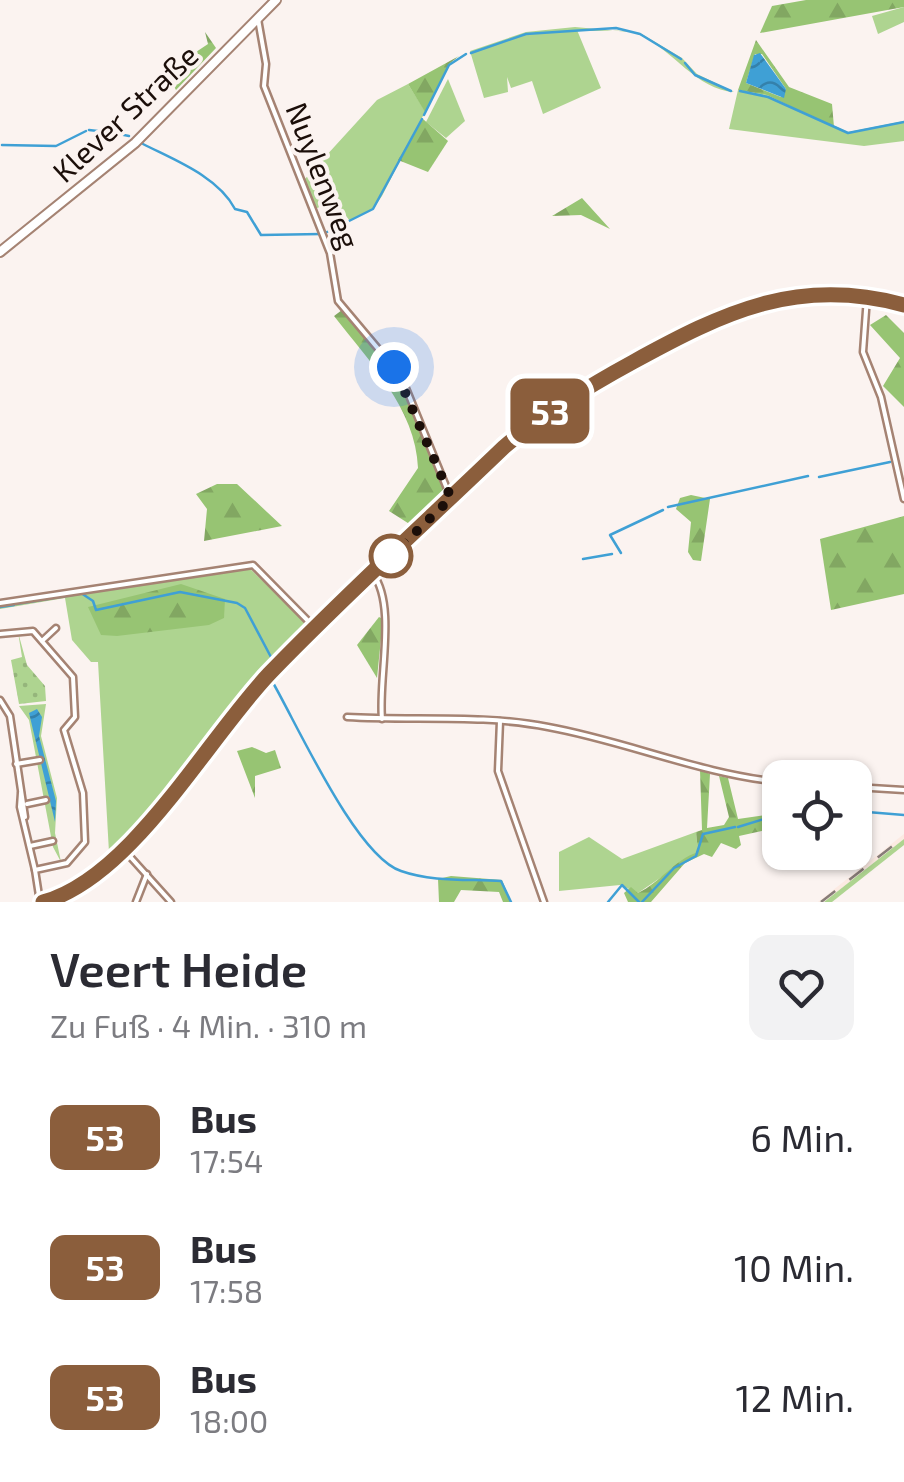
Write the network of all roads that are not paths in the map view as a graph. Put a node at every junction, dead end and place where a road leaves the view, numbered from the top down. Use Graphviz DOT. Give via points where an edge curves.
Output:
graph roads {
  1 [pos="276,0"];
  2 [pos="258,18"];
  3 [pos="0,252"];
  4 [pos="867,297"];
  5 [pos="904,305"];
  6 [pos="451,498"];
  7 [pos="904,499"];
  8 [pos="374,574"];
  9 [pos="0,603"];
  10 [pos="56,628"];
  11 [pos="316,628"];
  12 [pos="0,634"];
  13 [pos="42,640"];
  14 [pos="0,700"];
  15 [pos="347,717"];
  16 [pos="382,719"];
  17 [pos="500,721"];
  18 [pos="40,760"];
  19 [pos="16,764"];
  20 [pos="762,780"];
  21 [pos="872,788"];
  22 [pos="904,790"];
  23 [pos="21,793"];
  24 [pos="46,800"];
  25 [pos="26,804"];
  26 [pos="25,817"];
  27 [pos="53,842"];
  28 [pos="30,846"];
  29 [pos="125,851"];
  30 [pos="35,870"];
  31 [pos="148,874"];
  32 [pos="41,902"];
  33 [pos="136,902"];
  34 [pos="171,902"];
  35 [pos="544,902"];
  1 -- 2 [label="main road, Klever Straße"];
  2 -- 3 [label="main road, Klever Straße" via="135,144"];
  2 -- 6 [label="street, Nuylenweg" via="264,86 330,252 338,301 400,376"];
  4 -- 5 [label="street"];
  4 -- 6 [label="street" via="797,296 718,317 568,399"];
  4 -- 7 [label="street" via="863,352"];
  6 -- 8 [label="street"];
  8 -- 11 [label="street"];
  8 -- 16 [label="street" via="386,607"];
  9 -- 11 [label="street" via="247,564 266,574"];
  10 -- 13 [label="street"];
  11 -- 29 [label="street" via="223,725"];
  12 -- 13 [label="street" via="30,629"];
  13 -- 30 [label="street" via="73,677 75,716 64,730 83,793 86,833 73,859"];
  14 -- 19 [label="street" via="10,716"];
  15 -- 16 [label="street"];
  16 -- 17 [label="street"];
  17 -- 20 [label="street" via="585,734 720,774"];
  17 -- 35 [label="street" via="498,771"];
  18 -- 19 [label="street"];
  19 -- 23 [label="street"];
  21 -- 22 [label="street"];
  23 -- 25 [label="street"];
  23 -- 26 [label="street"];
  24 -- 25 [label="street"];
  25 -- 26 [label="street"];
  26 -- 28 [label="street"];
  27 -- 28 [label="street"];
  28 -- 30 [label="street"];
  29 -- 31 [label="street"];
  29 -- 32 [label="street" via="92,882"];
  30 -- 32 [label="street"];
  31 -- 33 [label="street"];
  31 -- 34 [label="street"];
}
